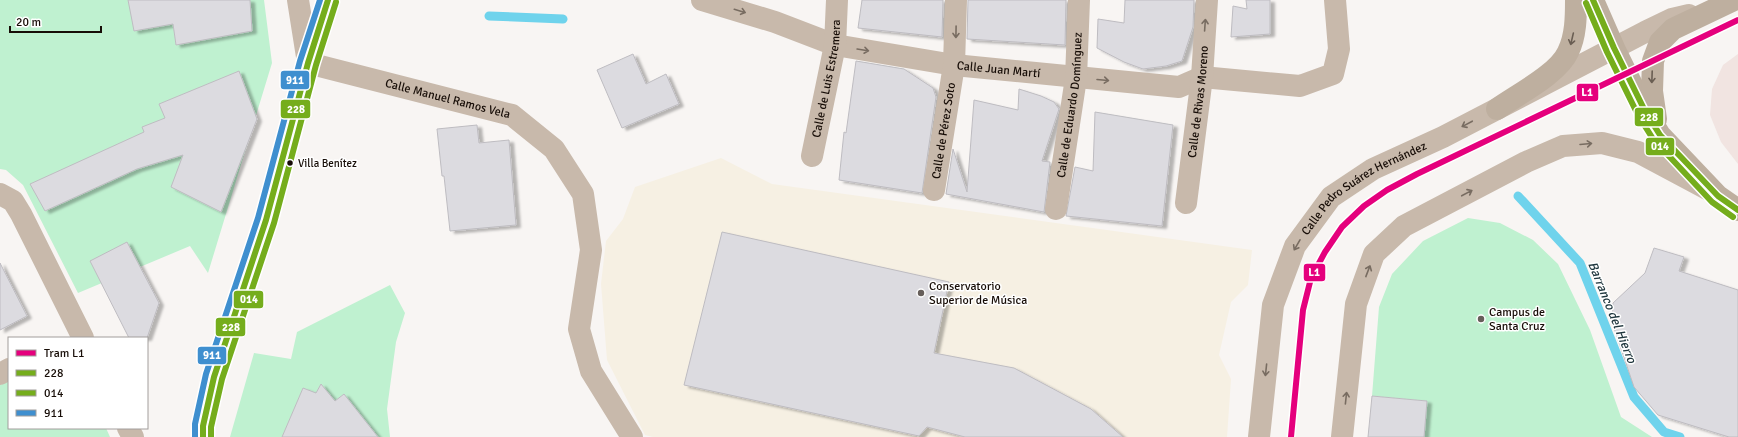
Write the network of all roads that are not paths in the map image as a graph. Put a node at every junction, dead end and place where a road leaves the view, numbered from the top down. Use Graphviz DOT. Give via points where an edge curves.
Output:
graph roads {
  1 [pos="298,0"];
  2 [pos="328,0"];
  3 [pos="705,0"];
  4 [pos="837,0"];
  5 [pos="956,0"];
  6 [pos="1079,0"];
  7 [pos="1207,0"];
  8 [pos="1335,0"];
  9 [pos="1576,0"];
  10 [pos="1593,0"];
  11 [pos="1726,3"];
  12 [pos="835,46"];
  13 [pos="1614,48"];
  14 [pos="308,63"];
  15 [pos="954,65"];
  16 [pos="1202,77"];
  17 [pos="1076,78"];
  18 [pos="1497,109"];
  19 [pos="1660,135"];
  20 [pos="812,156"];
  21 [pos="934,190"];
  22 [pos="0,194"];
  23 [pos="1718,196"];
  24 [pos="1186,203"];
  25 [pos="1056,209"];
  26 [pos="1738,210"];
  27 [pos="78,336"];
  28 [pos="203,437"];
  29 [pos="632,437"];
  30 [pos="1259,437"];
  31 [pos="1342,437"];
  1 -- 14 [label="street"];
  2 -- 14 [label="main road"];
  3 -- 12 [label="street, Calle Juan Martí, one-way" via="775,22"];
  4 -- 12 [label="street, Calle de Luis Estremera"];
  5 -- 15 [label="street, Calle de Pérez Soto, one-way"];
  6 -- 17 [label="street, Calle de Eduardo Domínguez"];
  16 -- 7 [label="street, Calle de Rivas Moreno, one-way"];
  8 -- 16 [label="street, Calle Juan Martí" via="1339,49 1333,74 1300,86"];
  9 -- 18 [label="main road, one-way" via="1575,24 1569,51 1558,68"];
  10 -- 13 [label="main road"];
  11 -- 13 [label="street, Calle Pedro Suárez Hernández" via="1672,19"];
  11 -- 19 [label="main road, one-way" via="1673,29 1660,42 1653,61 1652,91"];
  12 -- 15 [label="street, Calle Juan Martí, one-way"];
  12 -- 20 [label="street, Calle de Luis Estremera"];
  13 -- 18 [label="street, Calle Pedro Suárez Hernández"];
  13 -- 19 [label="main road" via="1645,111"];
  14 -- 28 [label="main road" via="266,220 214,377"];
  14 -- 29 [label="street, Calle Manuel Ramos Vela" via="512,115 554,148 583,194 591,250 579,329 591,372"];
  15 -- 17 [label="street, Calle Juan Martí"];
  15 -- 21 [label="street, Calle de Pérez Soto"];
  17 -- 16 [label="street, Calle Juan Martí, one-way" via="1179,87"];
  16 -- 24 [label="street, Calle de Rivas Moreno"];
  17 -- 25 [label="street, Calle de Eduardo Domínguez"];
  18 -- 30 [label="street, Calle Pedro Suárez Hernández, one-way" via="1373,169 1331,197 1295,246 1273,305"];
  19 -- 23 [label="main road"];
  22 -- 27 [label="street" via="13,201 21,214"];
  23 -- 26 [label="main road"];
  31 -- 23 [label="street, one-way" via="1356,304 1374,254 1404,226 1526,162 1563,146 1602,143 1638,152"];
}
